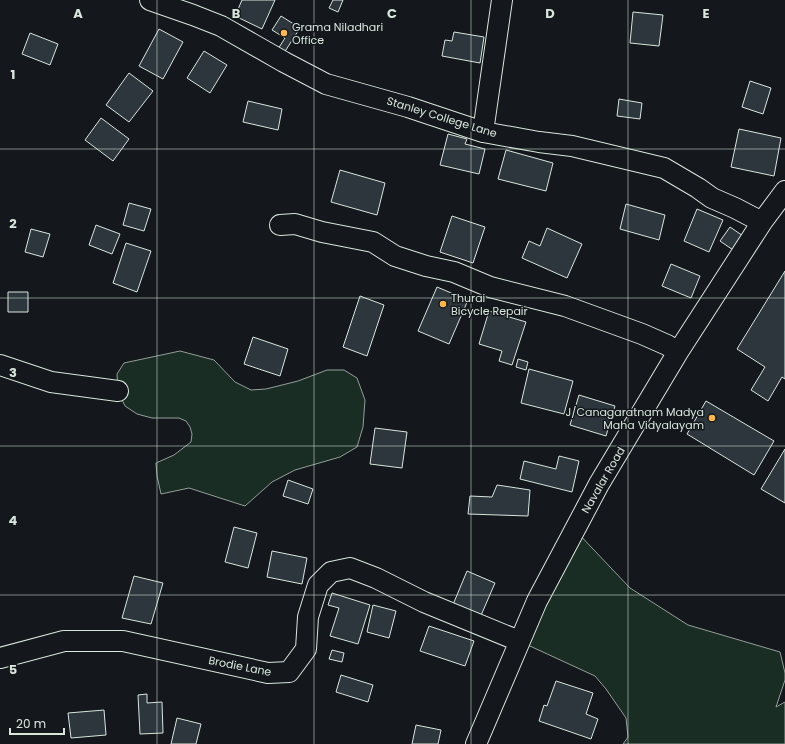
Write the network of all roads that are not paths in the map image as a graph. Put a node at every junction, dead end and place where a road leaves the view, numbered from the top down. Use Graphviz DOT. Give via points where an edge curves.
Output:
graph roads {
  1 [pos="150,0"];
  2 [pos="502,0"];
  3 [pos="483,132"];
  4 [pos="785,191"];
  5 [pos="762,222"];
  6 [pos="280,224"];
  7 [pos="678,352"];
  8 [pos="0,365"];
  9 [pos="118,391"];
  10 [pos="519,641"];
  11 [pos="0,658"];
  12 [pos="476,744"];
  1 -- 3 [label="street, Stanley College Lane" via="221,26 326,84"];
  2 -- 3 [label="street"];
  3 -- 5 [label="street, Stanley College Lane" via="572,146 664,168 712,198"];
  4 -- 5 [label="street, Navalar Road"];
  5 -- 7 [label="street, Navalar Road"];
  6 -- 7 [label="street" via="295,224 374,242 395,256 454,272 490,287 565,306 642,334"];
  7 -- 10 [label="street, Navalar Road" via="599,484 537,601"];
  8 -- 9 [label="street" via="51,382"];
  10 -- 11 [label="street, Brodie Lane" via="350,568 331,572 318,585 308,618 306,649 289,672 268,674 123,641 64,641"];
  10 -- 12 [label="street, Navalar Road"];
}
